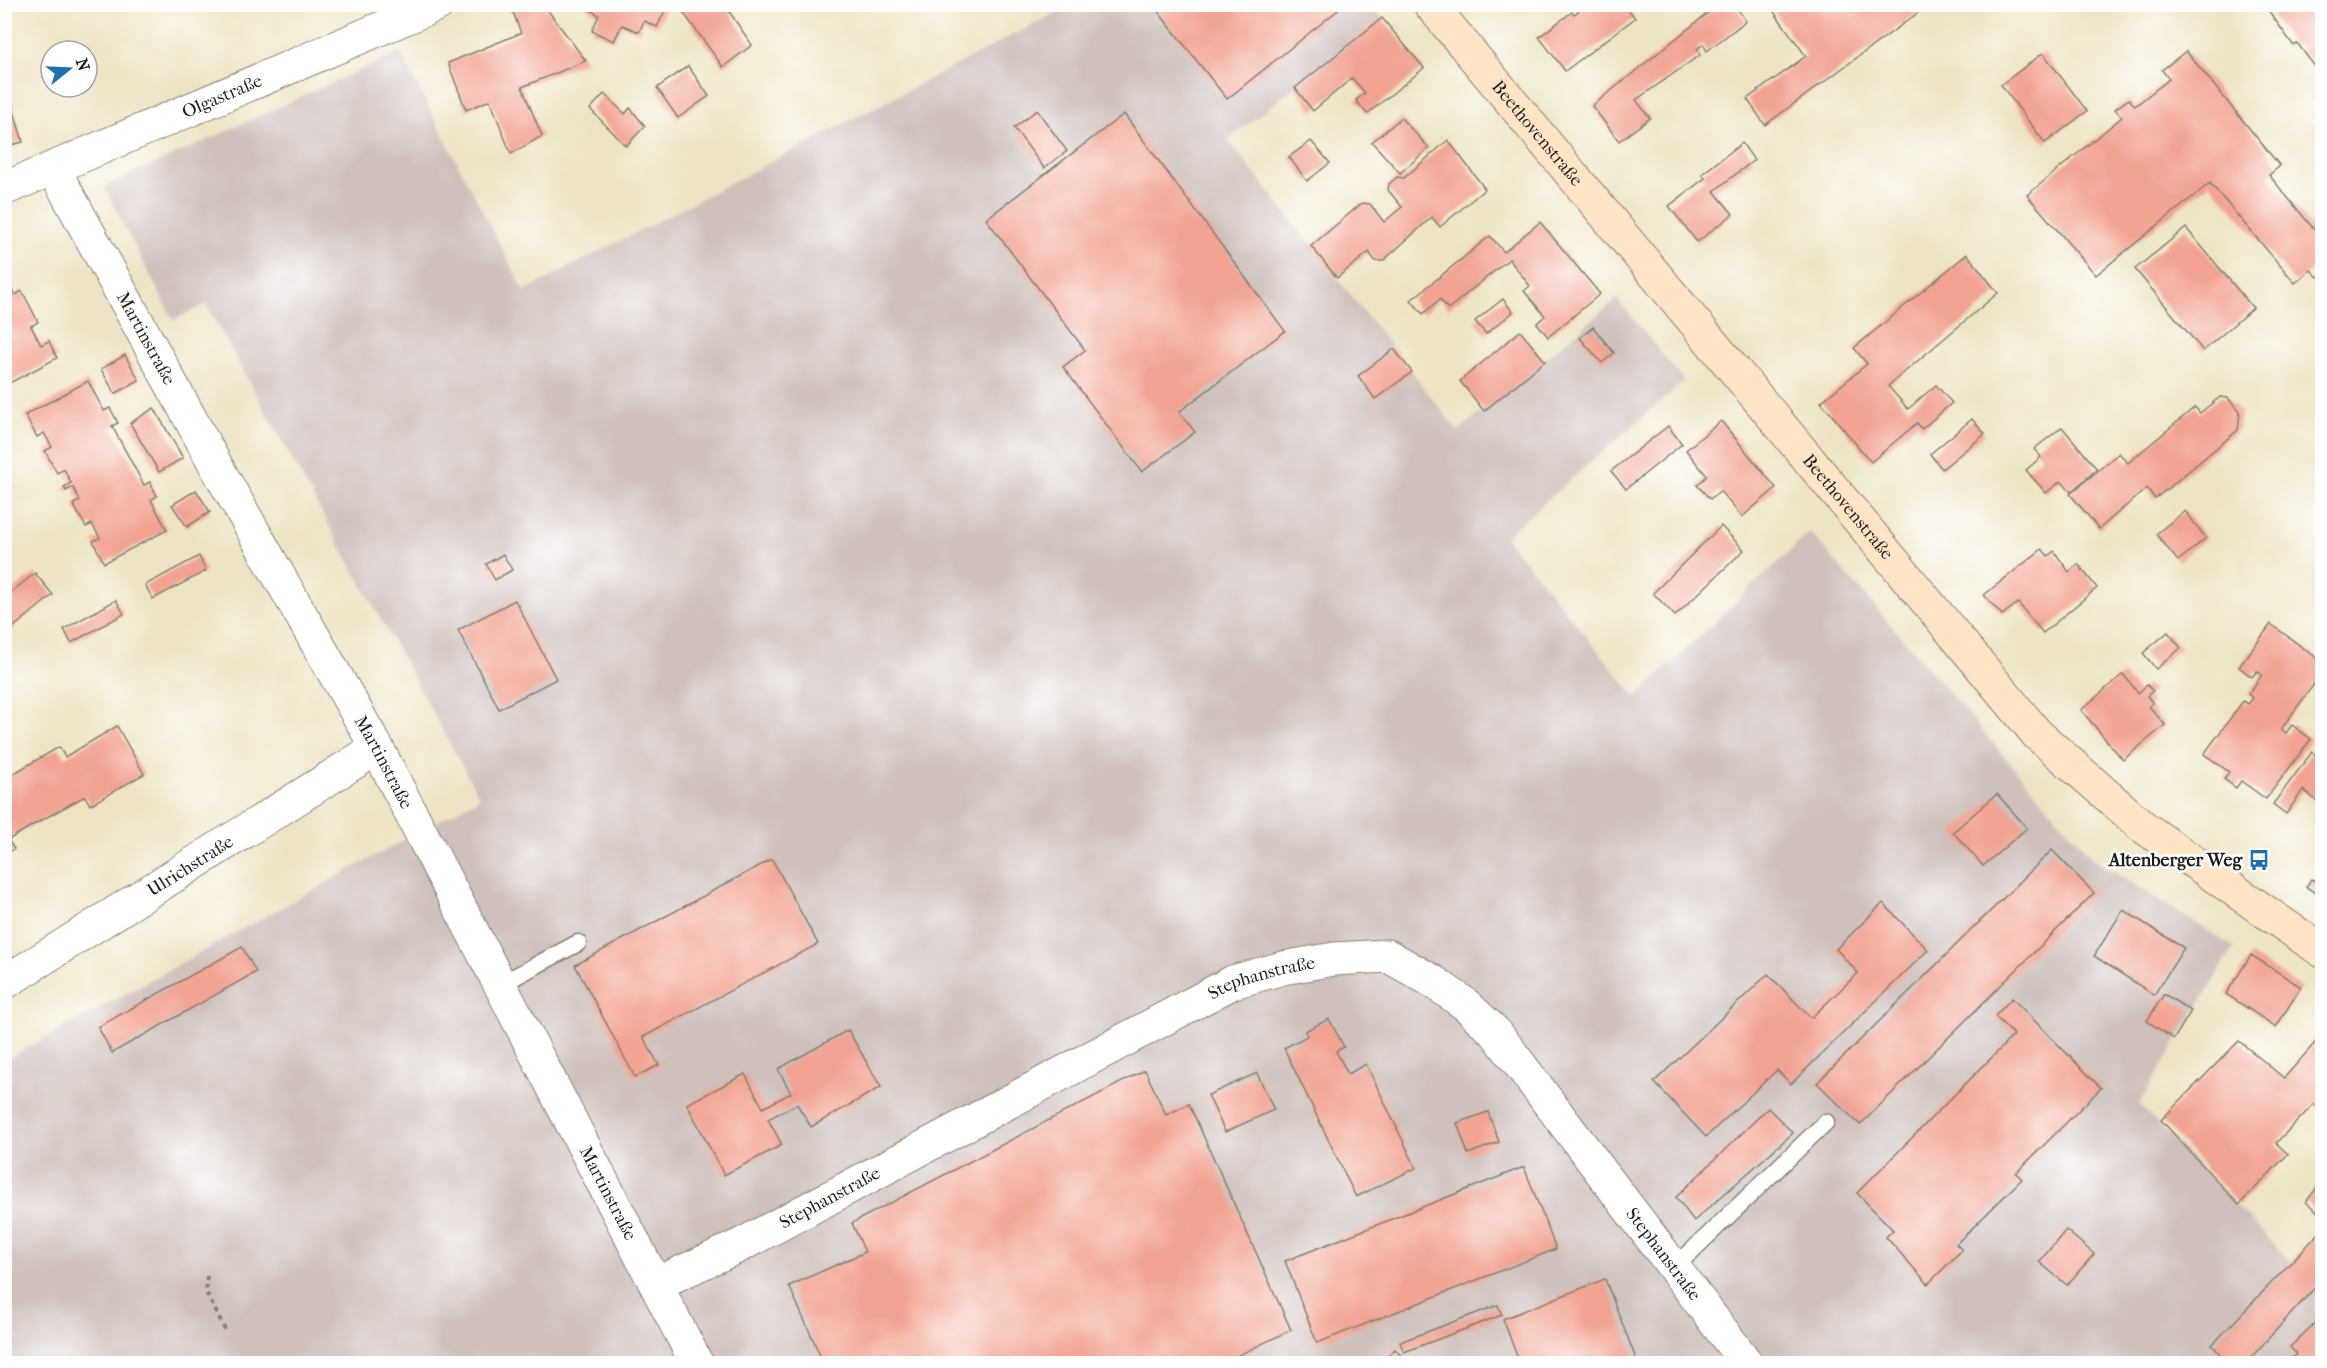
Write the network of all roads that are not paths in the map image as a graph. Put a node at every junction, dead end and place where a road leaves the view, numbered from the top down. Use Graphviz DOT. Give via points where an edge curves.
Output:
graph roads {
  1 [pos="438,4"];
  2 [pos="1430,4"];
  3 [pos="53,168"];
  4 [pos="4,189"];
  5 [pos="376,747"];
  6 [pos="578,943"];
  7 [pos="2322,951"];
  8 [pos="4,983"];
  9 [pos="501,984"];
  10 [pos="1827,1122"];
  11 [pos="1675,1267"];
  12 [pos="656,1284"];
  13 [pos="697,1364"];
  14 [pos="1747,1364"];
  1 -- 3 [label="street, Olgastraße"];
  2 -- 7 [label="main road, Beethovenstraße" via="2037,734 2142,826"];
  3 -- 4 [label="street, Olgastraße"];
  3 -- 5 [label="street, Martinstraße"];
  5 -- 8 [label="street, Ulrichstraße"];
  5 -- 9 [label="street, Martinstraße"];
  6 -- 9 [label="lane"];
  9 -- 12 [label="street, Martinstraße"];
  10 -- 11 [label="lane"];
  11 -- 12 [label="street, Stephanstraße" via="1496,1033 1465,1004 1388,956 1334,959 1233,982 739,1246"];
  11 -- 14 [label="street, Stephanstraße"];
  12 -- 13 [label="street, Martinstraße"];
}
